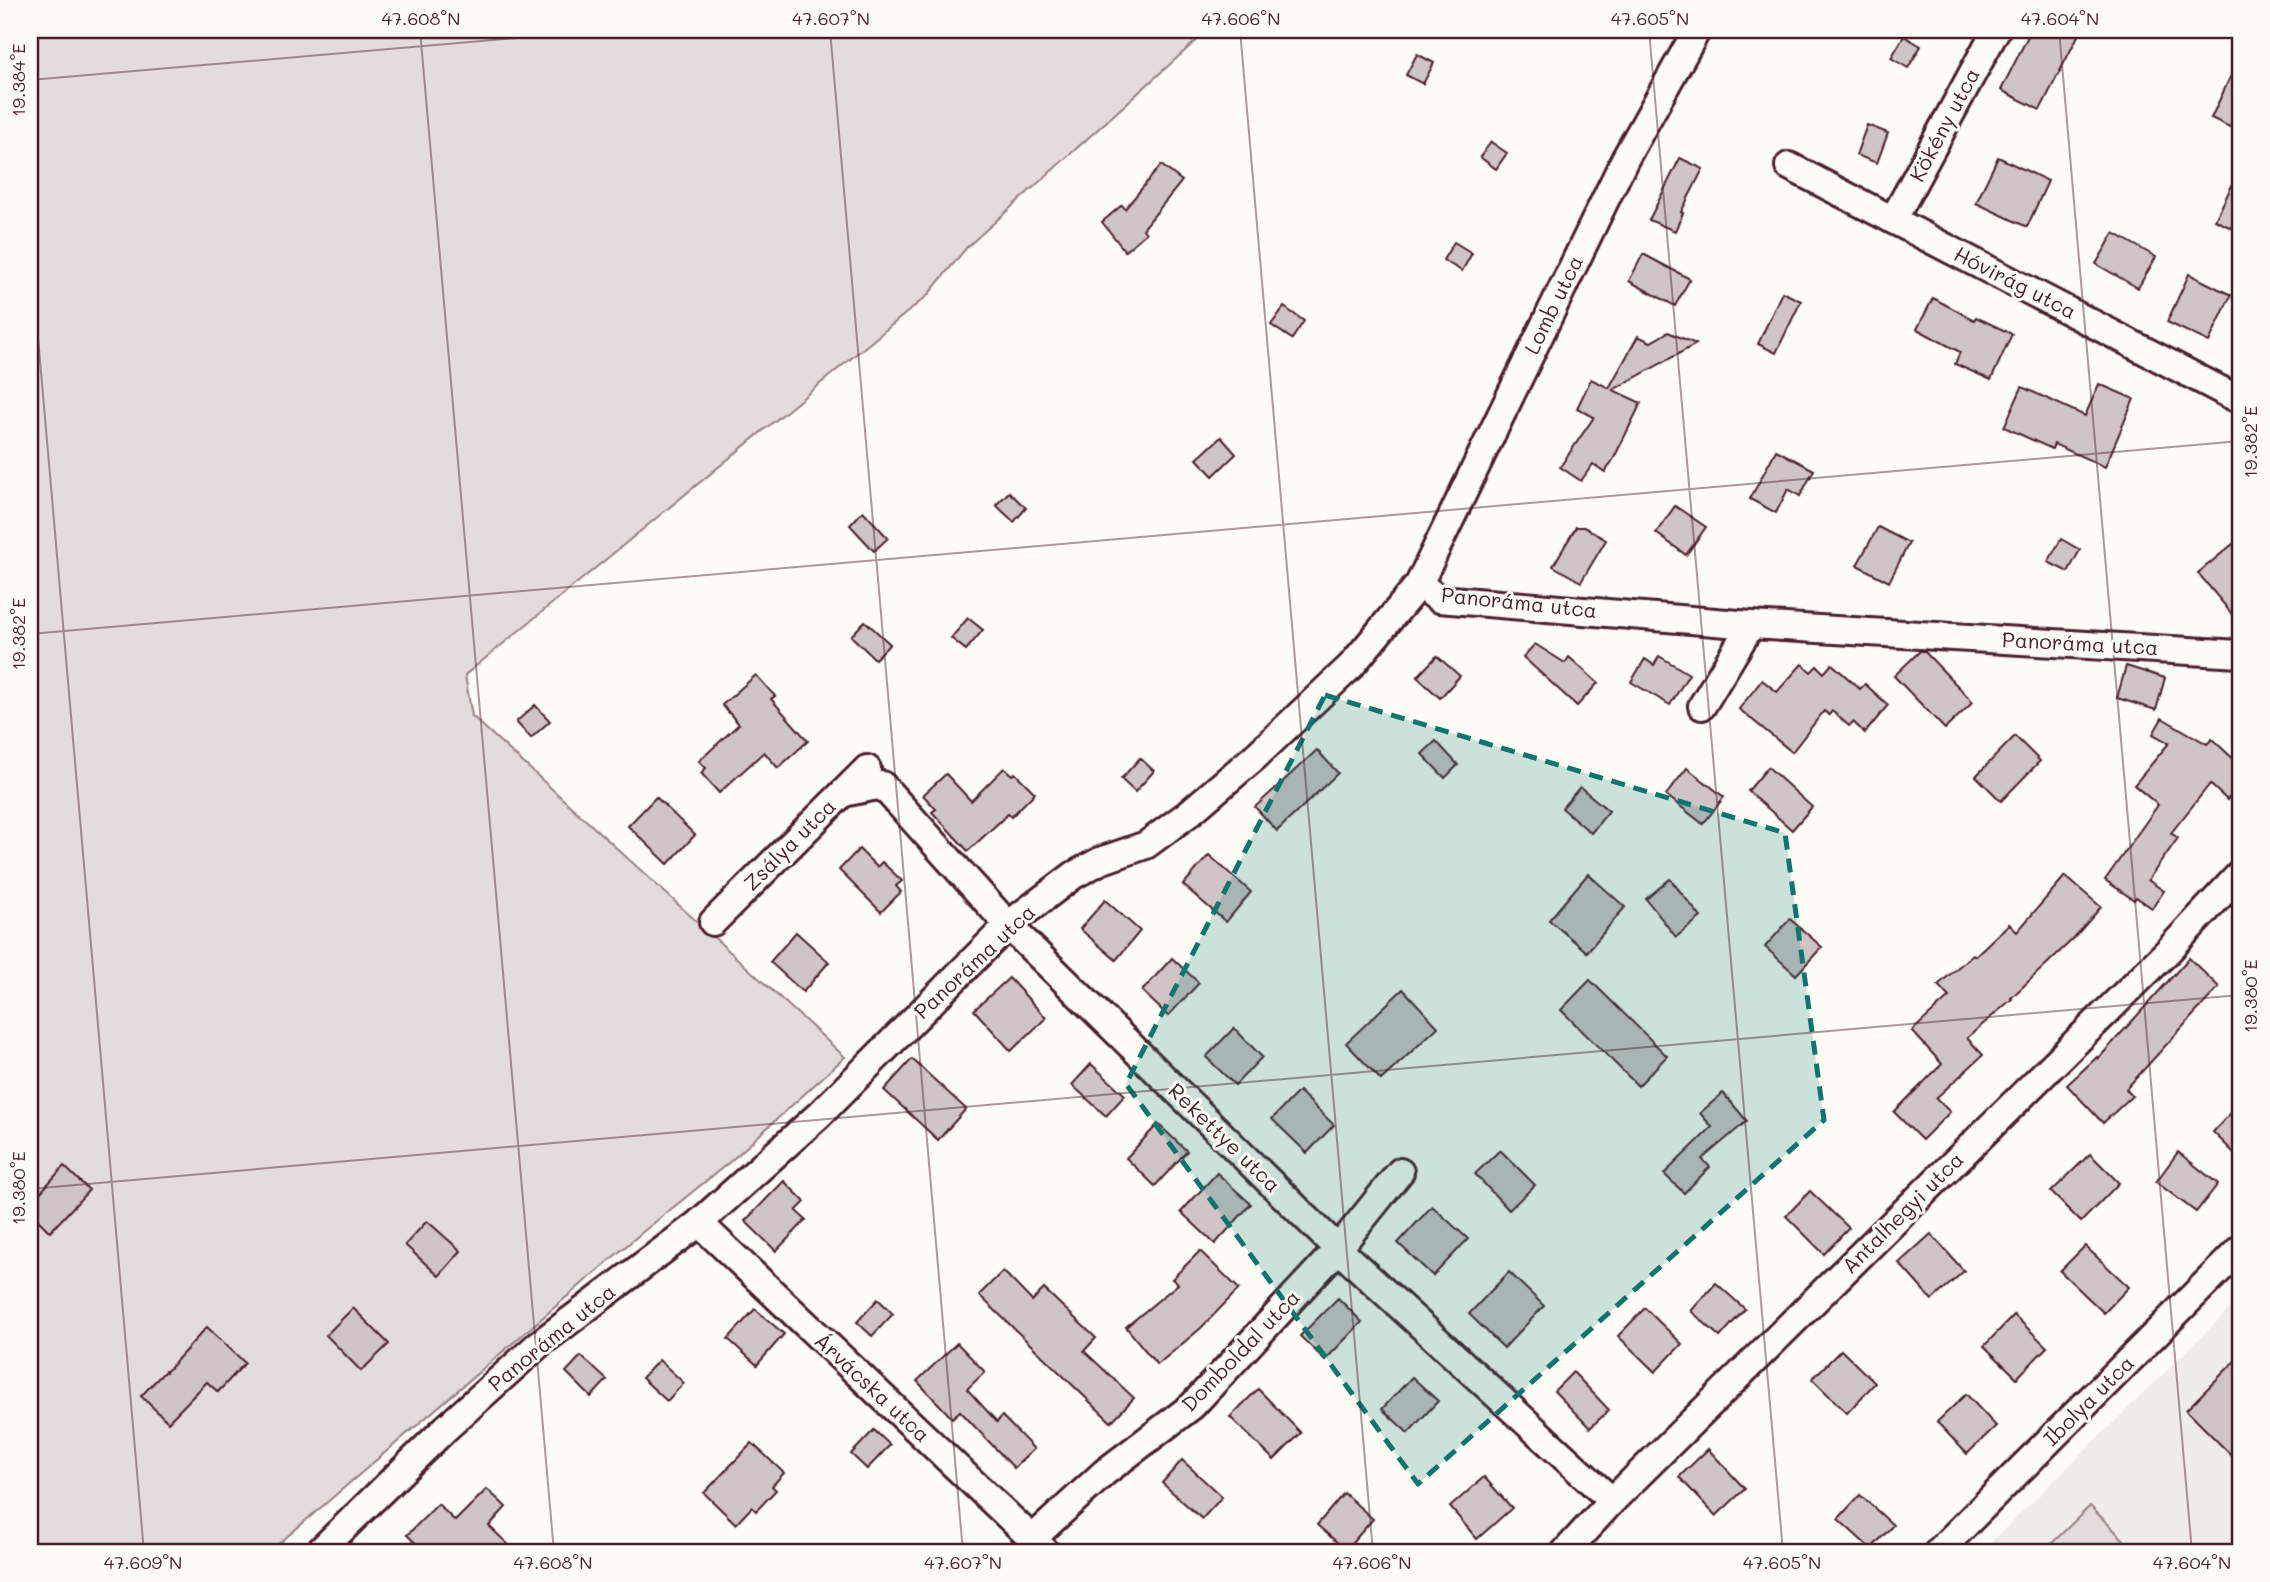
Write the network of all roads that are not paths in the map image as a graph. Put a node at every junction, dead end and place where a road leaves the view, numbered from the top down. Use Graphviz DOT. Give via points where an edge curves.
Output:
graph roads {
  1 [pos="1697,30"];
  2 [pos="1996,30"];
  3 [pos="1789,166"];
  4 [pos="1893,220"];
  5 [pos="2240,400"];
  6 [pos="1419,584"];
  7 [pos="1751,625"];
  8 [pos="2240,654"];
  9 [pos="1702,706"];
  10 [pos="867,769"];
  11 [pos="843,793"];
  12 [pos="2240,874"];
  13 [pos="713,922"];
  14 [pos="1008,925"];
  15 [pos="1400,1172"];
  16 [pos="699,1223"];
  17 [pos="1338,1249"];
  18 [pos="2240,1249"];
  19 [pos="1612,1502"];
  20 [pos="1039,1546"];
  21 [pos="319,1552"];
  22 [pos="1565,1552"];
  23 [pos="1938,1552"];
  1 -- 6 [label="street, Lomb utca" via="1625,159"];
  2 -- 4 [label="street, Kökény utca"];
  3 -- 4 [label="street, Hóvirág utca"];
  4 -- 5 [label="street, Hóvirág utca"];
  6 -- 7 [label="street, Panoráma utca" via="1439,599"];
  6 -- 14 [label="street, Panoráma utca" via="1351,666 1188,814 1146,845 1074,875"];
  7 -- 8 [label="street, Panoráma utca"];
  7 -- 9 [label="street"];
  10 -- 11 [label="street, Zsálya utca"];
  11 -- 13 [label="street, Zsálya utca"];
  11 -- 14 [label="street, Rekettye utca" via="882,785"];
  12 -- 19 [label="street, Antalhegyi utca"];
  14 -- 16 [label="street, Panoráma utca" via="820,1114"];
  14 -- 17 [label="street, Rekettye utca"];
  15 -- 17 [label="street, Domboldal utca"];
  16 -- 20 [label="street, Árvácska utca"];
  16 -- 21 [label="street, Panoráma utca" via="539,1344"];
  17 -- 19 [label="street, Rekettye utca"];
  17 -- 20 [label="street, Domboldal utca" via="1192,1406 1105,1472"];
  18 -- 23 [label="street, Ibolya utca"];
  19 -- 22 [label="street, Antalhegyi utca"];
}
